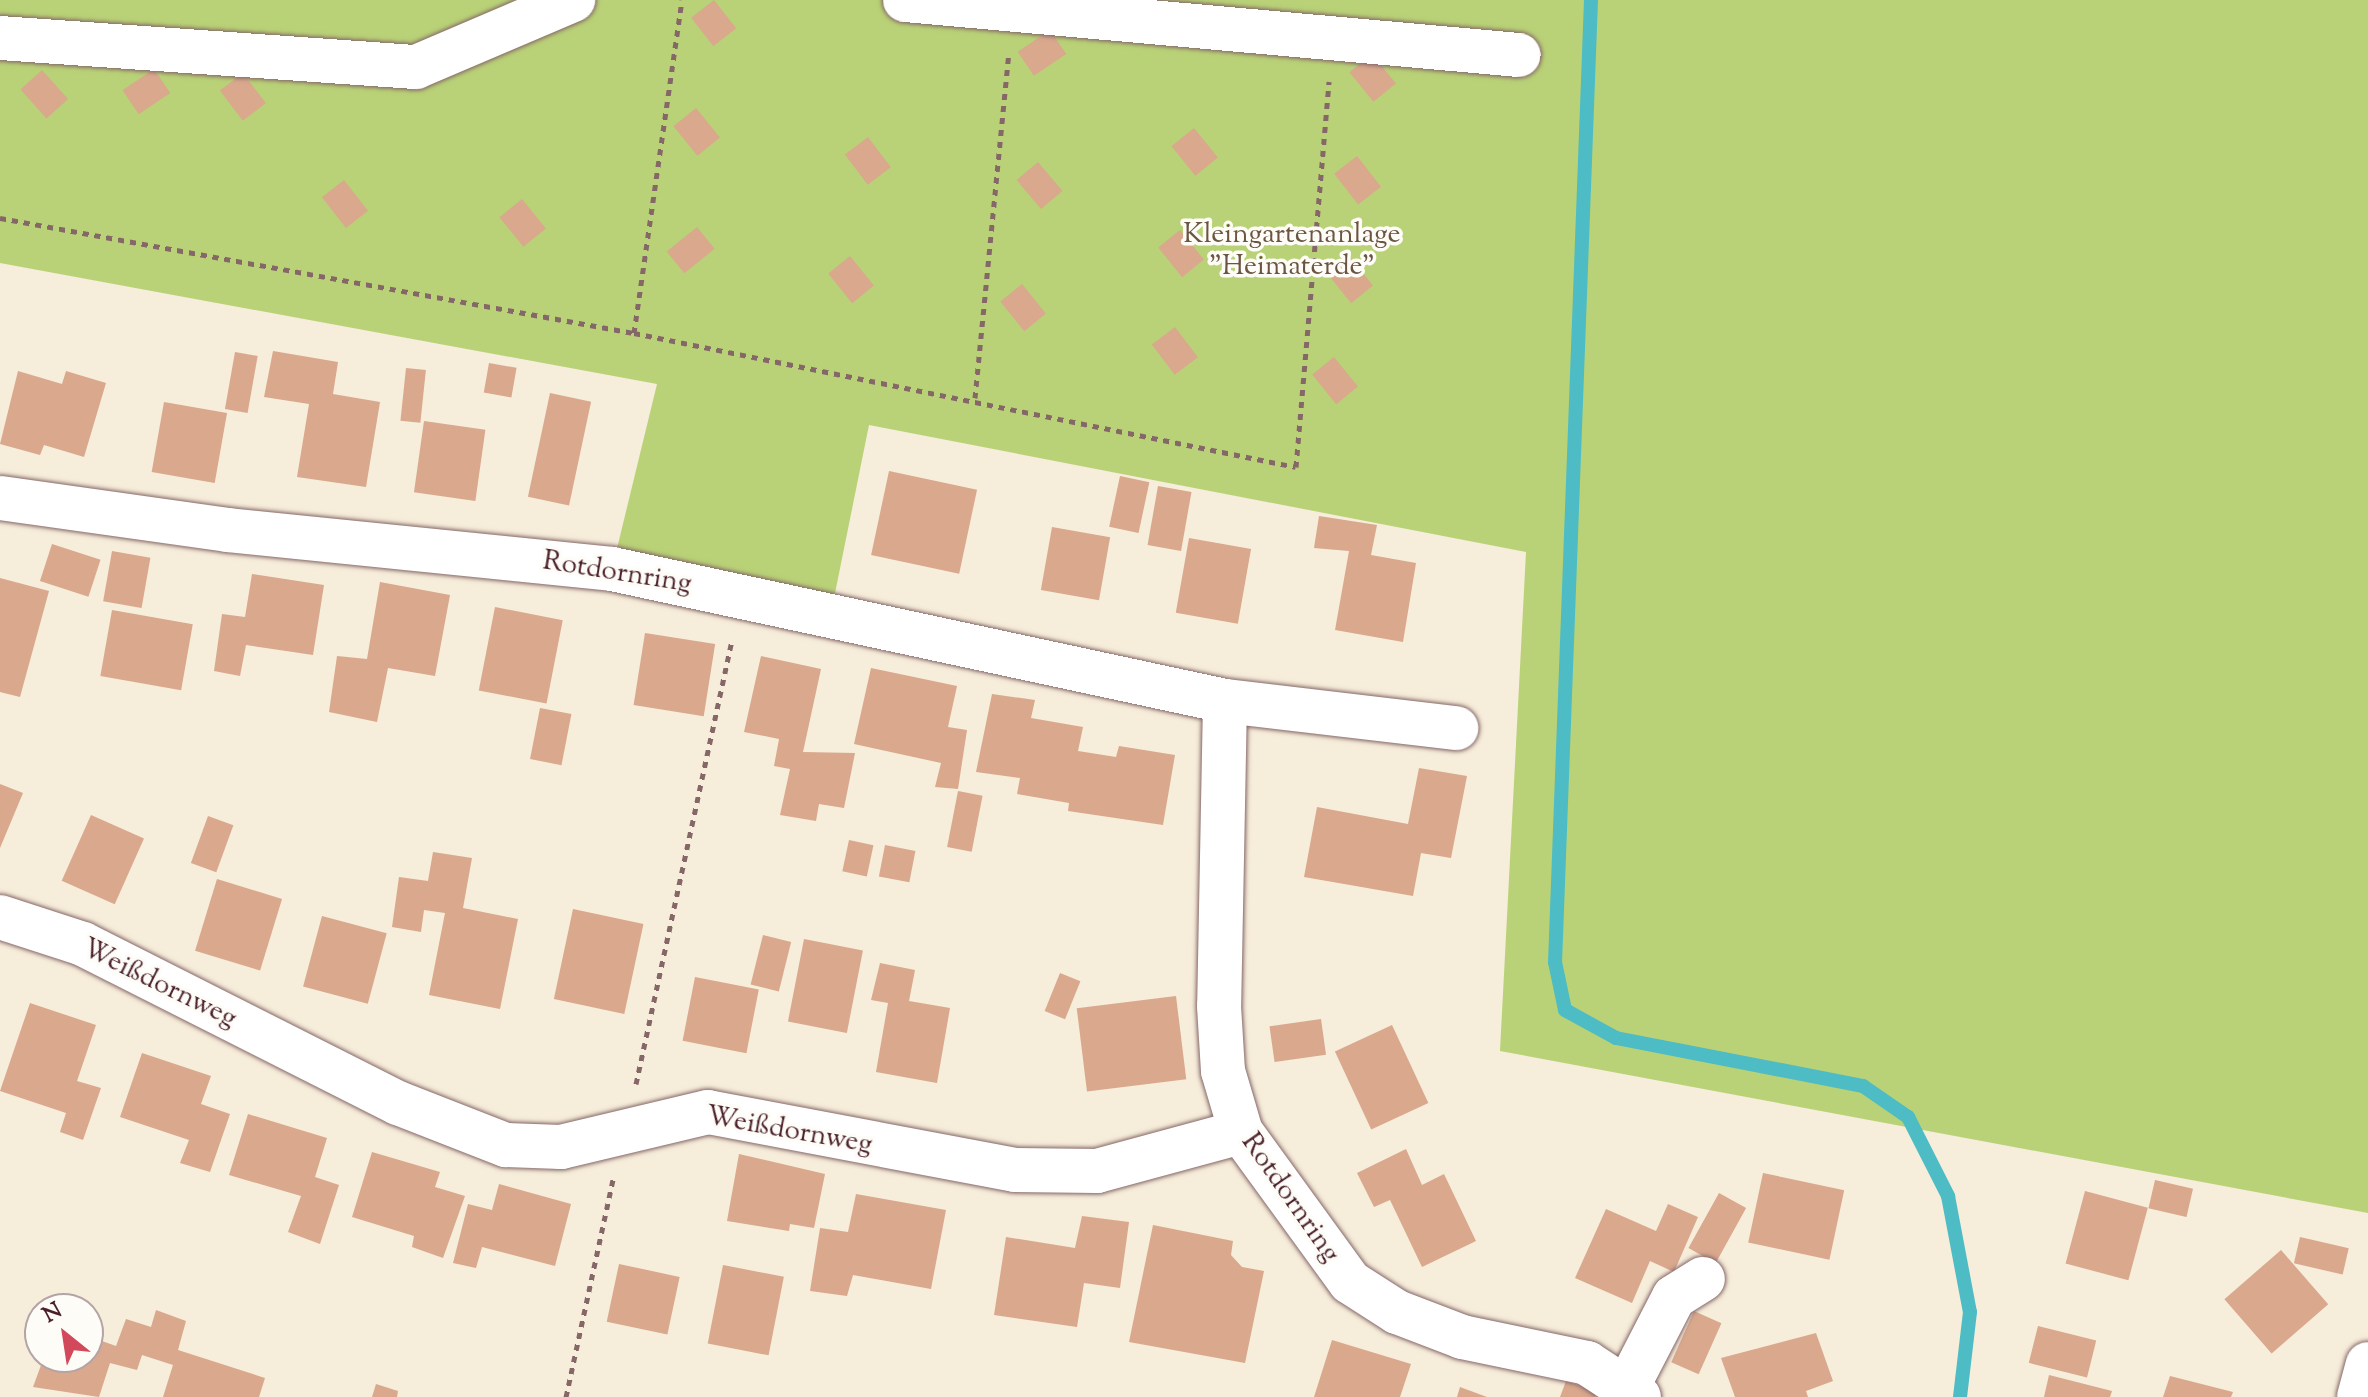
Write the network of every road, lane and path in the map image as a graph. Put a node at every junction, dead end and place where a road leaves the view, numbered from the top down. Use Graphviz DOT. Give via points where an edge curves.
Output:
graph roads {
  1 [pos="573,0"];
  2 [pos="682,0"];
  3 [pos="905,0"];
  4 [pos="1013,10"];
  5 [pos="0,38"];
  6 [pos="1332,41"];
  7 [pos="1519,55"];
  8 [pos="0,218"];
  9 [pos="634,333"];
  10 [pos="975,398"];
  11 [pos="0,498"];
  12 [pos="743,595"];
  13 [pos="1225,701"];
  14 [pos="1456,728"];
  15 [pos="0,917"];
  16 [pos="624,1132"];
  17 [pos="1241,1132"];
  18 [pos="1703,1279"];
  19 [pos="2368,1364"];
  20 [pos="1634,1392"];
  21 [pos="566,1397"];
  22 [pos="2359,1397"];
  1 -- 5 [label="street" via="416,67"];
  2 -- 9 [label="path"];
  3 -- 4 [label="street"];
  4 -- 6 [label="street"];
  4 -- 10 [label="path"];
  6 -- 7 [label="street"];
  6 -- 10 [label="path" via="1296,467"];
  8 -- 9 [label="path"];
  9 -- 10 [label="path"];
  11 -- 12 [label="street, Rotdornring" via="228,530 492,553"];
  12 -- 13 [label="street, Rotdornring"];
  12 -- 16 [label="path"];
  13 -- 14 [label="street, Rotdornring"];
  13 -- 17 [label="street, Rotdornring" via="1219,1006 1223,1071"];
  15 -- 16 [label="street, Weißdornweg" via="83,944 398,1103 506,1145 561,1147"];
  16 -- 17 [label="street, Weißdornweg" via="708,1112 1015,1170 1097,1171"];
  16 -- 21 [label="path"];
  17 -- 20 [label="street, Rotdornring" via="1350,1282 1410,1317 1462,1337 1587,1363"];
  18 -- 20 [label="street" via="1674,1297"];
  19 -- 22 [label="street"];
}
